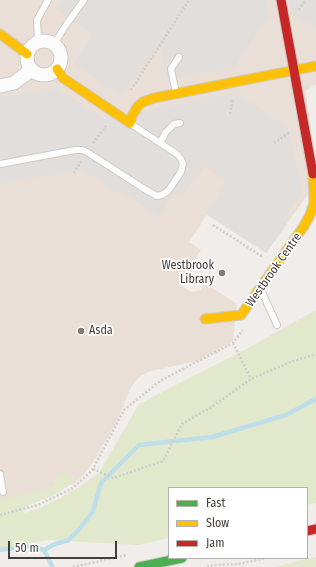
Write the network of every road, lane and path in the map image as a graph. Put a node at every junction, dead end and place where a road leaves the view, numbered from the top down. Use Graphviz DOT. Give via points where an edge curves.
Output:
graph roads {
  1 [pos="48,0"];
  2 [pos="84,0"];
  3 [pos="189,0"];
  4 [pos="281,0"];
  5 [pos="0,34"];
  6 [pos="38,42"];
  7 [pos="54,44"];
  8 [pos="27,54"];
  9 [pos="179,57"];
  10 [pos="316,66"];
  11 [pos="57,69"];
  12 [pos="31,70"];
  13 [pos="295,71"];
  14 [pos="0,86"];
  15 [pos="176,93"];
  16 [pos="128,94"];
  17 [pos="234,96"];
  18 [pos="230,114"];
  19 [pos="110,120"];
  20 [pos="130,123"];
  21 [pos="180,123"];
  22 [pos="289,132"];
  23 [pos="93,143"];
  24 [pos="160,143"];
  25 [pos="274,143"];
  26 [pos="82,159"];
  27 [pos="0,164"];
  28 [pos="314,166"];
  29 [pos="74,173"];
  30 [pos="313,216"];
  31 [pos="213,225"];
  32 [pos="267,260"];
  33 [pos="260,289"];
  34 [pos="205,319"];
  35 [pos="247,325"];
  36 [pos="277,325"];
  37 [pos="233,343"];
  38 [pos="316,354"];
  39 [pos="251,379"];
  40 [pos="93,469"];
  41 [pos="0,474"];
  42 [pos="4,492"];
  43 [pos="0,515"];
  44 [pos="132,554"];
  45 [pos="177,559"];
  46 [pos="262,559"];
  47 [pos="73,567"];
  48 [pos="139,567"];
  49 [pos="207,567"];
  1 -- 6 [label="lane" via="37,20"];
  2 -- 7 [label="lane"];
  3 -- 16 [label="path"];
  4 -- 13 [label="street, Westbrook Centre"];
  5 -- 8 [label="street"];
  6 -- 7 [label="street"];
  6 -- 8 [label="street" via="33,44"];
  7 -- 11 [label="street" via="61,59"];
  8 -- 12 [label="street"];
  9 -- 15 [label="lane" via="171,69"];
  10 -- 13 [label="street"];
  11 -- 12 [label="street" via="53,73 41,75"];
  11 -- 20 [label="street" via="63,78"];
  12 -- 14 [label="street" via="14,83"];
  13 -- 15 [label="street"];
  13 -- 28 [label="street, Westbrook Centre"];
  15 -- 20 [label="street" via="143,102 136,109"];
  17 -- 18 [label="path"];
  19 -- 23 [label="path"];
  20 -- 24 [label="lane"];
  21 -- 24 [label="lane" via="174,124 166,132"];
  22 -- 25 [label="path"];
  24 -- 27 [label="lane" via="177,154 183,164 181,172 168,191 157,196 82,150"];
  26 -- 29 [label="path"];
  28 -- 30 [label="street, Westbrook Centre"];
  30 -- 33 [label="street, Westbrook Centre"];
  31 -- 32 [label="path, Westbrook Centre"];
  33 -- 34 [label="street, Westbrook Centre" via="242,316"];
  33 -- 36 [label="lane"];
  35 -- 37 [label="path"];
  37 -- 39 [label="path"];
  37 -- 40 [label="path" via="160,381 124,410"];
  38 -- 39 [label="path"];
  39 -- 40 [label="path" via="182,424 163,461 113,478"];
  40 -- 43 [label="path" via="71,489 51,499"];
  41 -- 42 [label="lane"];
  44 -- 47 [label="path"];
  45 -- 48 [label="street"];
  46 -- 49 [label="path"];
}
